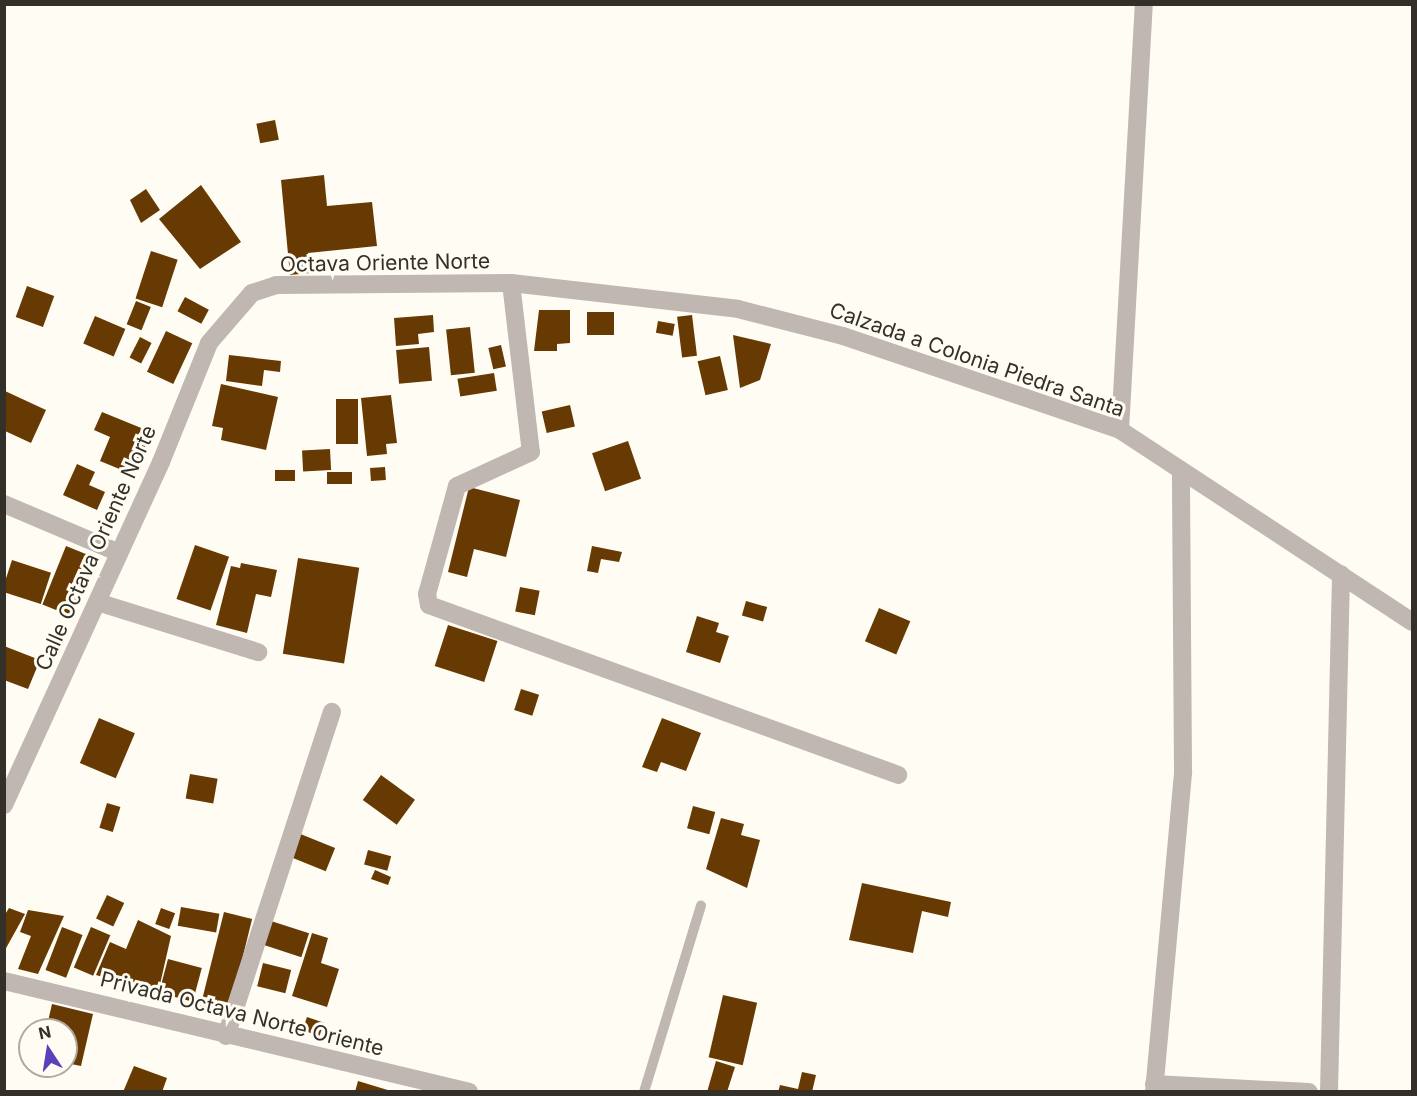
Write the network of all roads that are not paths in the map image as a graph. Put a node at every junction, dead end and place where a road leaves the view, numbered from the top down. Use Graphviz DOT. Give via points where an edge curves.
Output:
graph roads {
  1 [pos="1144,4"];
  2 [pos="511,283"];
  3 [pos="231,312"];
  4 [pos="1120,430"];
  5 [pos="1181,473"];
  6 [pos="4,504"];
  7 [pos="117,552"];
  8 [pos="1341,574"];
  9 [pos="97,602"];
  10 [pos="1413,622"];
  11 [pos="258,652"];
  12 [pos="332,712"];
  13 [pos="898,775"];
  14 [pos="4,805"];
  15 [pos="701,905"];
  16 [pos="4,981"];
  17 [pos="226,1036"];
  18 [pos="1154,1088"];
  19 [pos="469,1092"];
  20 [pos="644,1092"];
  21 [pos="1309,1092"];
  22 [pos="1329,1092"];
  1 -- 4 [label="street"];
  2 -- 3 [label="street, Octava Oriente Norte" via="276,285 252,294"];
  2 -- 4 [label="street, Calzada a Colonia Piedra Santa" via="738,309 843,336"];
  2 -- 13 [label="street" via="531,452 457,486 427,594 429,605"];
  3 -- 7 [label="street, Calle Octava Oriente Norte" via="209,343"];
  4 -- 5 [label="street, Calzada a Colonia Piedra Santa"];
  5 -- 8 [label="street, Calzada a Colonia Piedra Santa"];
  5 -- 18 [label="street" via="1183,771"];
  6 -- 7 [label="street"];
  7 -- 9 [label="street, Calle Octava Oriente Norte"];
  8 -- 10 [label="street, Calzada a Colonia Piedra Santa"];
  8 -- 22 [label="street"];
  9 -- 11 [label="street"];
  9 -- 14 [label="street, Calle Octava Oriente Norte"];
  12 -- 17 [label="street"];
  15 -- 20 [label="lane"];
  16 -- 17 [label="street, Privada Octava Norte Oriente"];
  17 -- 19 [label="street, Privada Octava Norte Oriente"];
  18 -- 21 [label="street"];
}
